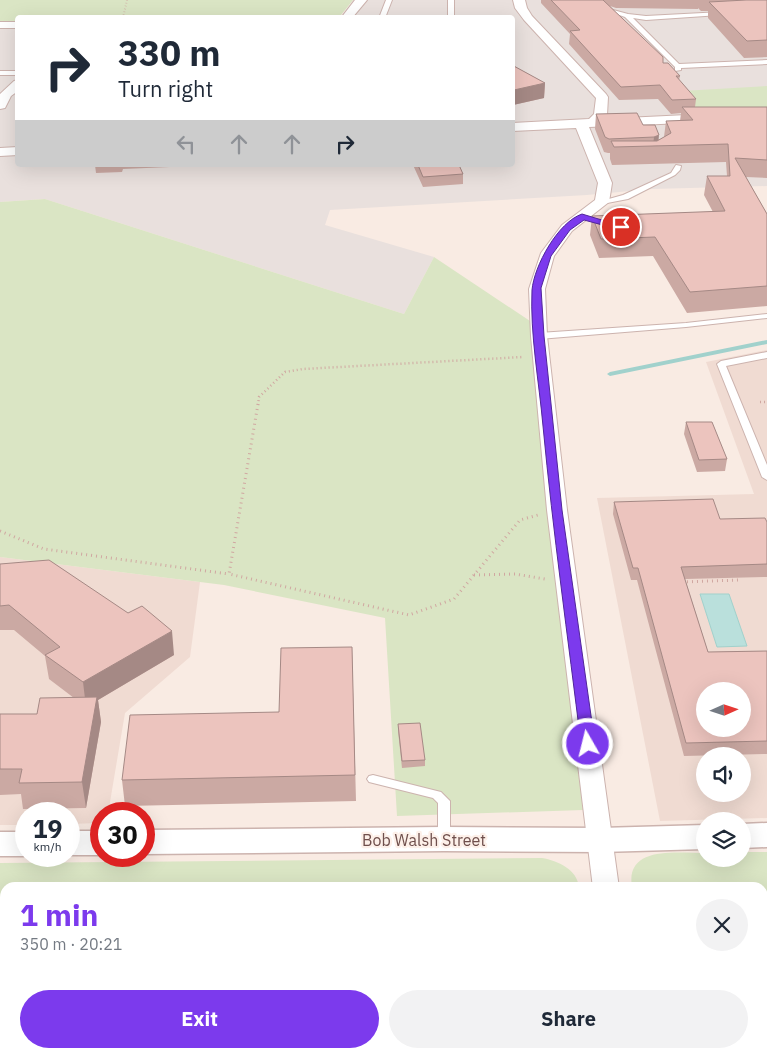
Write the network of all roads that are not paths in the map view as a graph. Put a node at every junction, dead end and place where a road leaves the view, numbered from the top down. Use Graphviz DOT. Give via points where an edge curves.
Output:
graph roads {
  1 [pos="361,0"];
  2 [pos="389,0"];
  3 [pos="451,0"];
  4 [pos="519,0"];
  5 [pos="593,4"];
  6 [pos="723,13"];
  7 [pos="348,15"];
  8 [pos="383,15"];
  9 [pos="451,15"];
  10 [pos="627,16"];
  11 [pos="0,25"];
  12 [pos="15,25"];
  13 [pos="767,62"];
  14 [pos="677,66"];
  15 [pos="671,72"];
  16 [pos="0,73"];
  17 [pos="15,73"];
  18 [pos="15,86"];
  19 [pos="602,97"];
  20 [pos="0,105"];
  21 [pos="719,117"];
  22 [pos="630,122"];
  23 [pos="581,124"];
  24 [pos="515,127"];
  25 [pos="15,151"];
  26 [pos="0,152"];
  27 [pos="678,166"];
  28 [pos="602,202"];
  29 [pos="767,316"];
  30 [pos="539,336"];
  31 [pos="767,355"];
  32 [pos="767,477"];
  33 [pos="373,779"];
  34 [pos="767,835"];
  35 [pos="751,836"];
  36 [pos="696,837"];
  37 [pos="444,839"];
  38 [pos="601,840"];
  39 [pos="155,842"];
  40 [pos="0,844"];
  41 [pos="15,844"];
  42 [pos="605,882"];
  1 -- 7 [label="street"];
  2 -- 8 [label="lane"];
  3 -- 9 [label="lane"];
  4 -- 19 [label="street" via="528,18"];
  5 -- 10 [label="lane"];
  6 -- 10 [label="lane" via="646,18"];
  10 -- 14 [label="lane"];
  11 -- 12 [label="street"];
  13 -- 14 [label="lane"];
  14 -- 15 [label="lane" via="679,69"];
  16 -- 17 [label="lane"];
  18 -- 20 [label="street"];
  19 -- 22 [label="street"];
  19 -- 23 [label="street" via="600,115 593,122"];
  21 -- 22 [label="street"];
  22 -- 23 [label="street"];
  23 -- 24 [label="street"];
  23 -- 28 [label="street" via="605,183"];
  25 -- 26 [label="street"];
  27 -- 28 [label="lane" via="673,174 625,197"];
  28 -- 30 [label="street" via="587,218 567,228 546,256 537,288"];
  29 -- 30 [label="lane"];
  30 -- 38 [label="street" via="557,510"];
  31 -- 32 [label="lane" via="721,364"];
  33 -- 37 [label="lane" via="437,795 444,801"];
  34 -- 35 [label="street"];
  36 -- 38 [label="street, Bob Walsh Street"];
  37 -- 38 [label="street, Bob Walsh Street"];
  37 -- 39 [label="street, Bob Walsh Street"];
  38 -- 42 [label="street"];
  40 -- 41 [label="street"];
}
